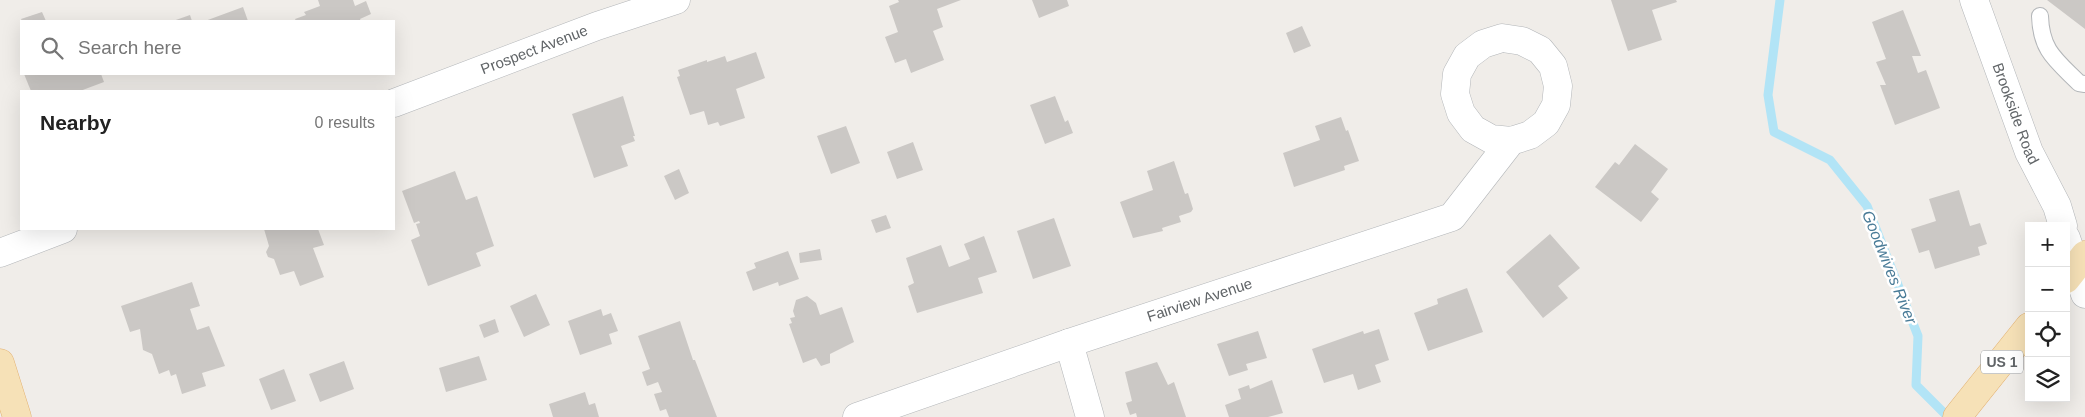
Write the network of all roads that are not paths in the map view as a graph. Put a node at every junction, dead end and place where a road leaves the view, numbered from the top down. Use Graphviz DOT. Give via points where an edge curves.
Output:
graph roads {
  1 [pos="676,0"];
  2 [pos="1974,0"];
  3 [pos="2040,16"];
  4 [pos="2085,84"];
  5 [pos="395,103"];
  6 [pos="1511,141"];
  7 [pos="2062,222"];
  8 [pos="60,230"];
  9 [pos="2070,251"];
  10 [pos="0,253"];
  11 [pos="2075,267"];
  12 [pos="2085,294"];
  13 [pos="2025,333"];
  14 [pos="1069,343"];
  15 [pos="0,363"];
  16 [pos="17,417"];
  17 [pos="857,417"];
  18 [pos="1090,417"];
  19 [pos="1957,417"];
  1 -- 5 [label="street, Prospect Avenue" via="597,26"];
  2 -- 7 [label="street, Brookside Road" via="2029,152"];
  3 -- 4 [label="lane" via="2041,34 2049,54"];
  6 -- 14 [label="street, Fairview Avenue" via="1452,217"];
  8 -- 10 [label="street"];
  9 -- 11 [label="street"];
  11 -- 12 [label="street"];
  13 -- 19 [label="main road, US 1"];
  14 -- 17 [label="street, Fairview Avenue"];
  14 -- 18 [label="street"];
  15 -- 16 [label="main road"];
}
